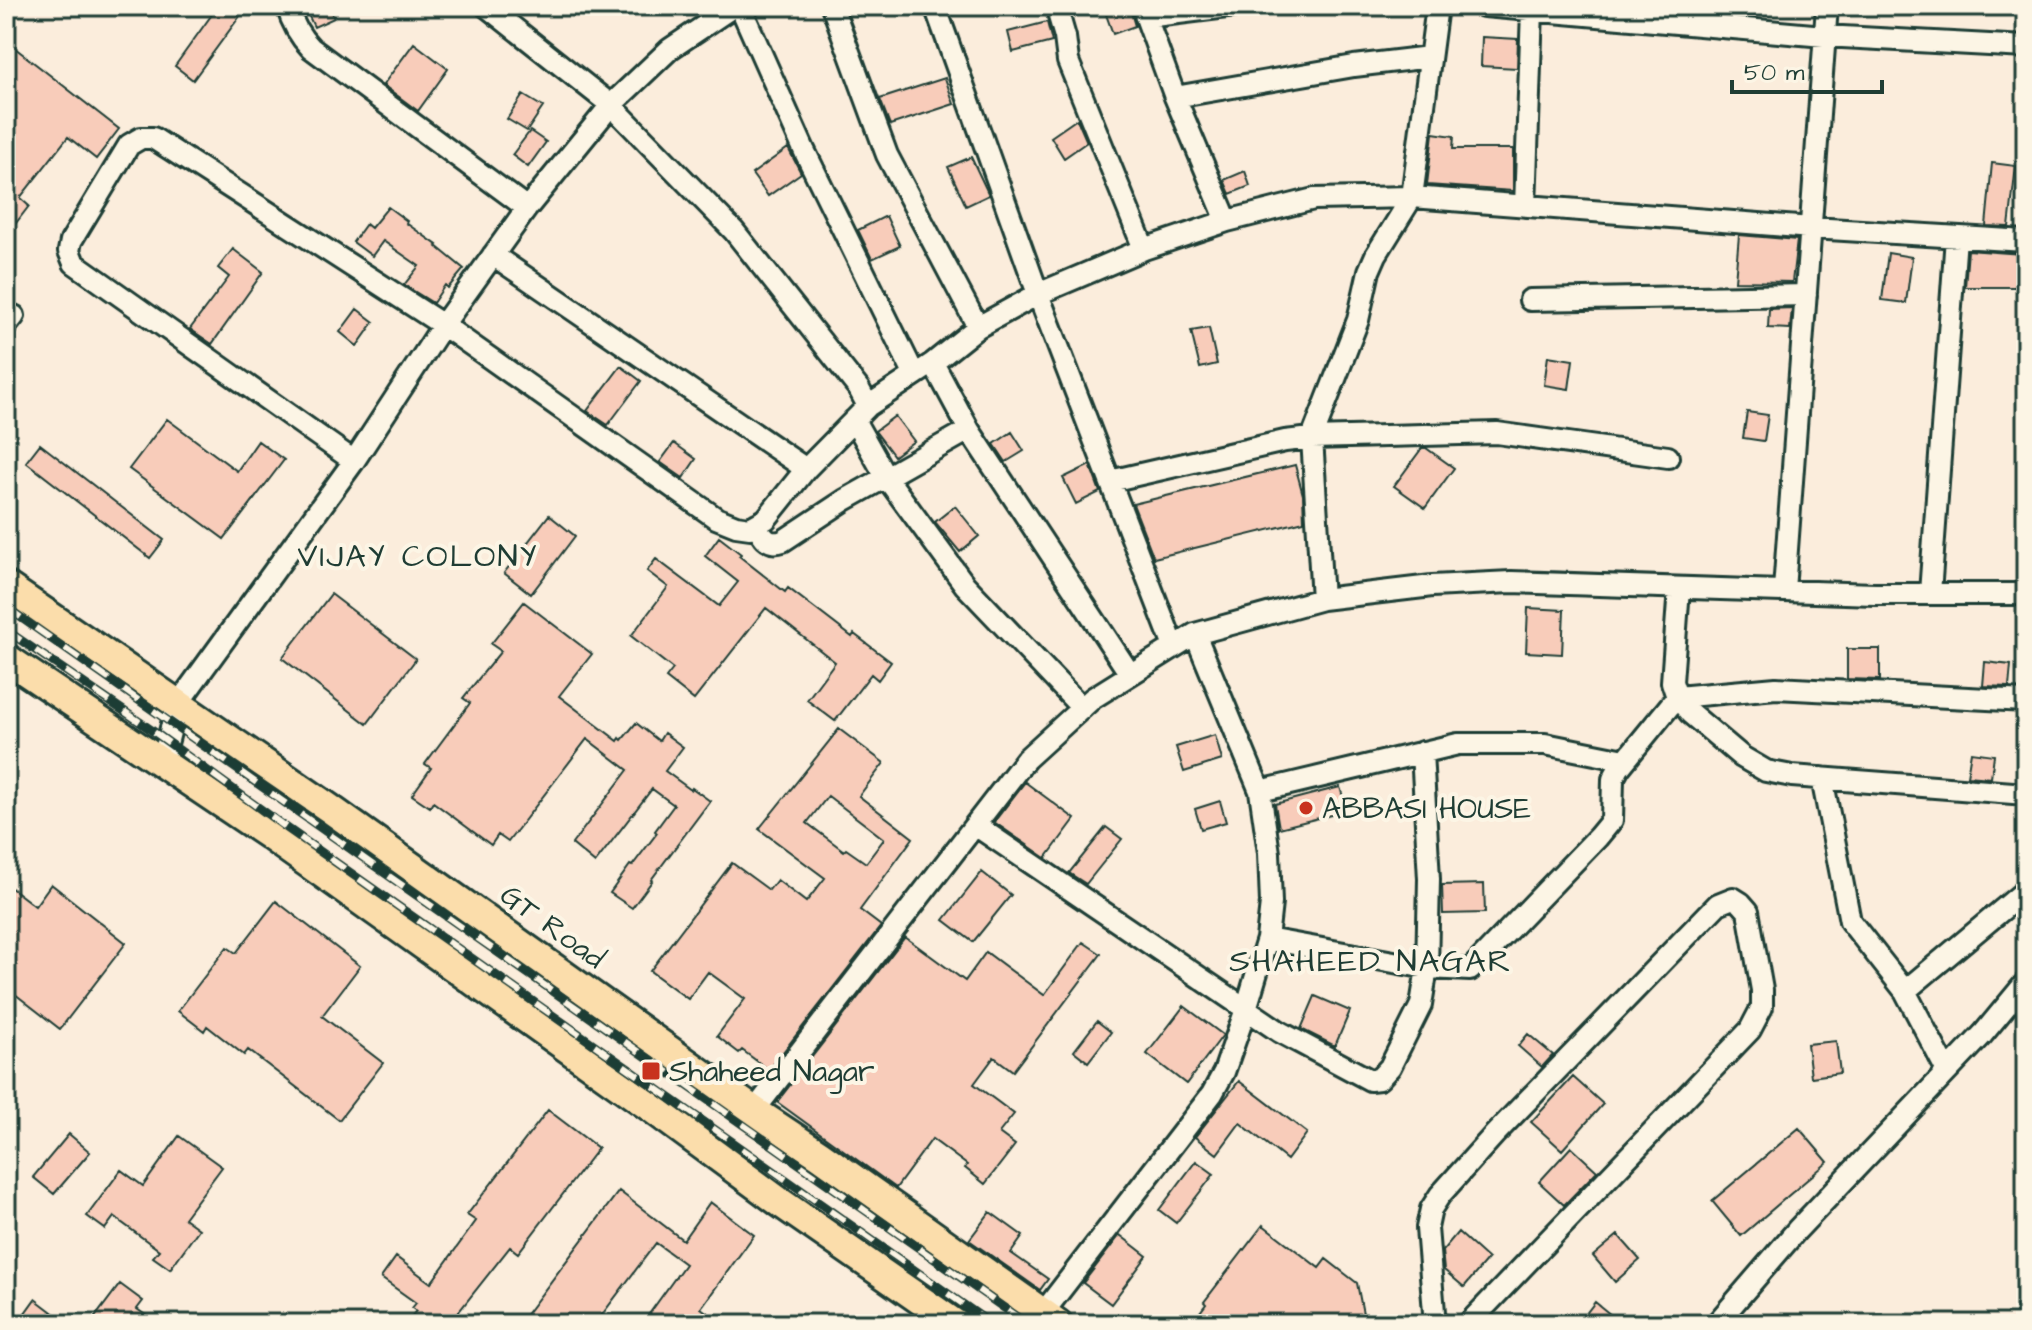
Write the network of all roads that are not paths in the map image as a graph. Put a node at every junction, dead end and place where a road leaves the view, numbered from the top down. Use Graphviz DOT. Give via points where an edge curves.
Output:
graph roads {
  1 [pos="287,6"];
  2 [pos="486,6"];
  3 [pos="737,6"];
  4 [pos="832,6"];
  5 [pos="935,6"];
  6 [pos="1056,6"];
  7 [pos="1235,6"];
  8 [pos="1437,6"];
  9 [pos="1484,6"];
  10 [pos="1827,6"];
  11 [pos="1532,10"];
  12 [pos="1144,12"];
  13 [pos="1824,36"];
  14 [pos="2026,47"];
  15 [pos="1430,57"];
  16 [pos="1175,97"];
  17 [pos="611,105"];
  18 [pos="1412,197"];
  19 [pos="1525,206"];
  20 [pos="527,208"];
  21 [pos="1227,221"];
  22 [pos="1812,228"];
  23 [pos="1956,237"];
  24 [pos="2026,241"];
  25 [pos="1144,249"];
  26 [pos="493,255"];
  27 [pos="1038,294"];
  28 [pos="1806,295"];
  29 [pos="1530,300"];
  30 [pos="443,325"];
  31 [pos="978,327"];
  32 [pos="933,363"];
  33 [pos="914,374"];
  34 [pos="861,413"];
  35 [pos="969,430"];
  36 [pos="1312,438"];
  37 [pos="1668,457"];
  38 [pos="354,461"];
  39 [pos="806,469"];
  40 [pos="886,477"];
  41 [pos="1110,481"];
  42 [pos="757,524"];
  43 [pos="6,586"];
  44 [pos="1679,588"];
  45 [pos="1784,590"];
  46 [pos="1930,593"];
  47 [pos="2026,594"];
  48 [pos="1322,599"];
  49 [pos="1195,634"];
  50 [pos="1174,647"];
  51 [pos="6,658"];
  52 [pos="1130,674"];
  53 [pos="1677,697"];
  54 [pos="2026,701"];
  55 [pos="177,705"];
  56 [pos="1082,708"];
  57 [pos="1422,752"];
  58 [pos="1625,760"];
  59 [pos="162,763"];
  60 [pos="1822,778"];
  61 [pos="1260,791"];
  62 [pos="2026,794"];
  63 [pos="975,825"];
  64 [pos="2026,890"];
  65 [pos="1267,939"];
  66 [pos="1427,968"];
  67 [pos="2026,982"];
  68 [pos="1905,991"];
  69 [pos="1246,1009"];
  70 [pos="1947,1071"];
  71 [pos="754,1111"];
  72 [pos="1051,1319"];
  73 [pos="955,1324"];
  74 [pos="1435,1324"];
  75 [pos="1468,1324"];
  76 [pos="1716,1324"];
  1 -- 20 [label="street" via="300,37 311,48"];
  2 -- 17 [label="street"];
  3 -- 17 [label="street" via="670,49"];
  3 -- 33 [label="street"];
  4 -- 31 [label="street" via="887,155"];
  5 -- 27 [label="street"];
  6 -- 25 [label="street" via="1068,61"];
  7 -- 12 [label="street"];
  8 -- 15 [label="street"];
  9 -- 11 [label="street"];
  10 -- 13 [label="street"];
  11 -- 13 [label="street"];
  11 -- 19 [label="street"];
  12 -- 16 [label="street"];
  13 -- 14 [label="street"];
  13 -- 22 [label="street"];
  15 -- 16 [label="street"];
  15 -- 18 [label="street"];
  16 -- 21 [label="street"];
  17 -- 20 [label="street"];
  17 -- 34 [label="street" via="734,231 859,389"];
  18 -- 19 [label="street"];
  18 -- 21 [label="street" via="1314,199"];
  18 -- 36 [label="street" via="1372,263 1358,320"];
  19 -- 22 [label="street"];
  20 -- 26 [label="street"];
  21 -- 25 [label="street"];
  22 -- 23 [label="street"];
  22 -- 28 [label="street"];
  23 -- 24 [label="street"];
  23 -- 46 [label="street"];
  25 -- 27 [label="street"];
  26 -- 30 [label="street"];
  26 -- 39 [label="street"];
  27 -- 31 [label="street"];
  27 -- 41 [label="street"];
  28 -- 29 [label="street"];
  28 -- 45 [label="street"];
  30 -- 38 [label="street"];
  30 -- 38 [label="street" via="153,138 129,145 71,241 74,263"];
  30 -- 42 [label="street" via="716,518 736,526"];
  31 -- 32 [label="street"];
  32 -- 33 [label="street"];
  32 -- 35 [label="street"];
  33 -- 34 [label="street"];
  34 -- 39 [label="street"];
  34 -- 40 [label="street"];
  35 -- 40 [label="street"];
  35 -- 52 [label="street"];
  36 -- 37 [label="street" via="1497,433"];
  36 -- 41 [label="street"];
  36 -- 48 [label="street"];
  38 -- 55 [label="street"];
  39 -- 42 [label="street"];
  40 -- 42 [label="street" via="783,541 768,541"];
  40 -- 56 [label="street" via="965,585"];
  41 -- 50 [label="street"];
  43 -- 55 [label="highway, GT Road"];
  44 -- 45 [label="street"];
  44 -- 48 [label="street" via="1511,582"];
  44 -- 53 [label="street" via="1672,682"];
  45 -- 46 [label="street"];
  46 -- 47 [label="street"];
  48 -- 49 [label="street"];
  49 -- 50 [label="street"];
  49 -- 61 [label="street"];
  50 -- 52 [label="street"];
  51 -- 59 [label="highway"];
  52 -- 56 [label="street"];
  53 -- 54 [label="street" via="1776,688"];
  53 -- 58 [label="street"];
  53 -- 60 [label="street" via="1742,757 1766,771"];
  55 -- 59 [label="street"];
  55 -- 71 [label="highway, GT Road"];
  56 -- 63 [label="street" via="1026,759"];
  57 -- 58 [label="street" via="1458,744 1545,744"];
  57 -- 61 [label="street"];
  57 -- 66 [label="street" via="1429,879"];
  58 -- 66 [label="street" via="1613,779 1612,820 1598,837 1470,970"];
  59 -- 73 [label="highway"];
  60 -- 62 [label="street"];
  60 -- 68 [label="street" via="1850,921"];
  61 -- 65 [label="street" via="1269,853"];
  63 -- 69 [label="street"];
  63 -- 71 [label="street"];
  64 -- 68 [label="street"];
  65 -- 66 [label="street"];
  65 -- 69 [label="street"];
  66 -- 69 [label="street" via="1421,1005 1379,1079 1356,1073"];
  67 -- 70 [label="street"];
  68 -- 70 [label="street"];
  69 -- 72 [label="street" via="1212,1094"];
  70 -- 76 [label="street"];
  71 -- 72 [label="highway, GT Road"];
  74 -- 75 [label="street" via="1427,1228 1440,1195 1718,904 1733,898 1741,903 1748,911 1762,990 1757,1020"];
}
